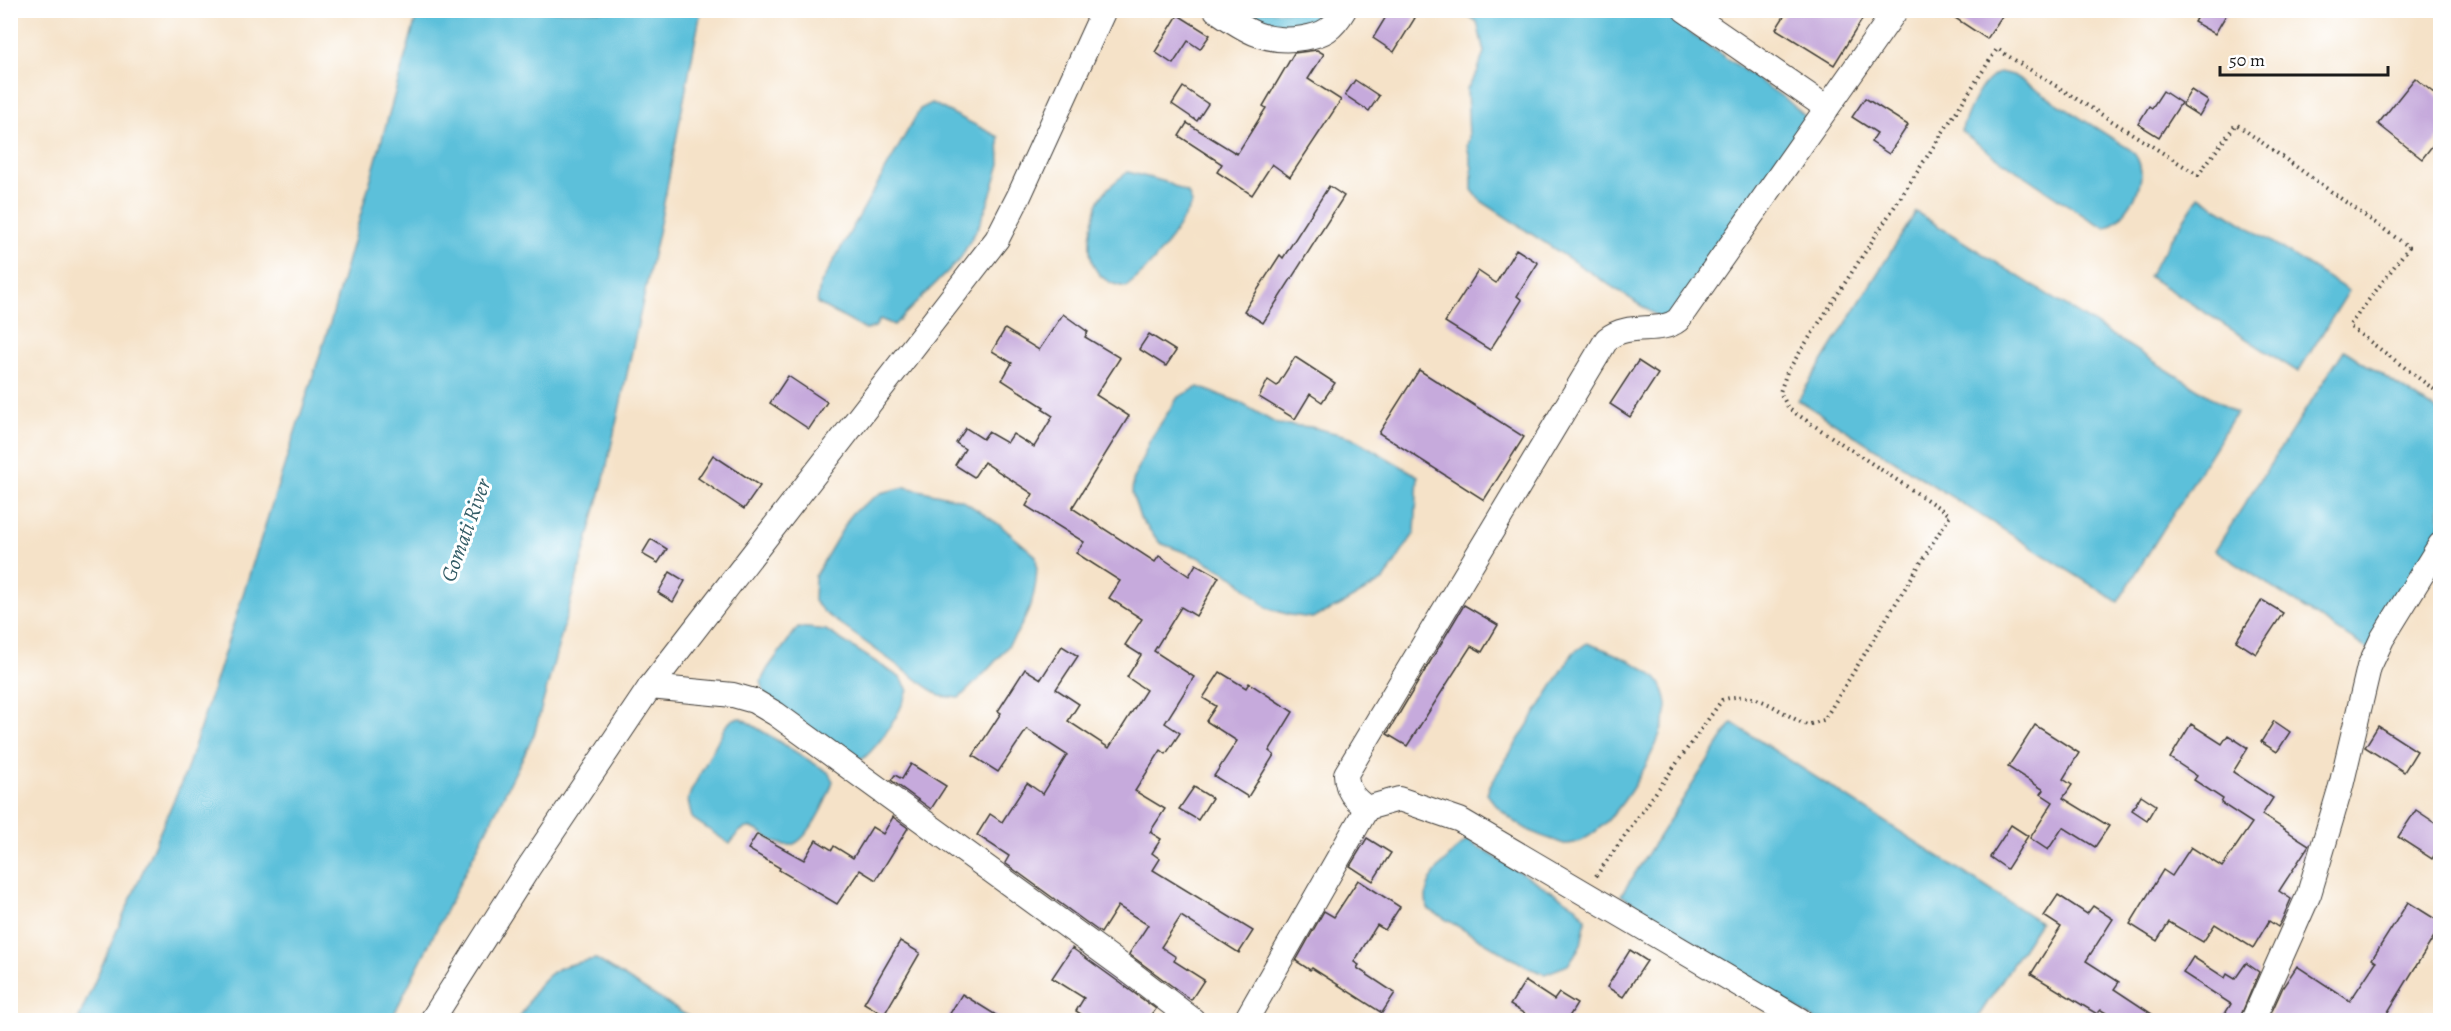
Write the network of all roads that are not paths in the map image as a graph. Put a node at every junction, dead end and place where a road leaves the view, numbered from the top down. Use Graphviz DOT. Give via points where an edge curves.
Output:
graph roads {
  1 [pos="1104,10"];
  2 [pos="1216,10"];
  3 [pos="1344,10"];
  4 [pos="1685,10"];
  5 [pos="1896,10"];
  6 [pos="1827,108"];
  7 [pos="2440,545"];
  8 [pos="650,687"];
  9 [pos="1366,808"];
  10 [pos="432,1020"];
  11 [pos="1193,1020"];
  12 [pos="1246,1020"];
  13 [pos="1800,1020"];
  14 [pos="2253,1020"];
  1 -- 8 [label="street" via="997,239"];
  2 -- 3 [label="street" via="1262,37 1284,41 1322,34 1331,29"];
  4 -- 6 [label="street"];
  5 -- 6 [label="street"];
  6 -- 9 [label="street" via="1678,320 1670,325 1616,331 1607,339 1346,774 1347,788"];
  7 -- 14 [label="street" via="2369,667 2341,786 2309,894"];
  8 -- 10 [label="street"];
  8 -- 11 [label="street" via="733,695 776,714"];
  9 -- 12 [label="street"];
  9 -- 13 [label="street" via="1399,799 1460,820"];
}
